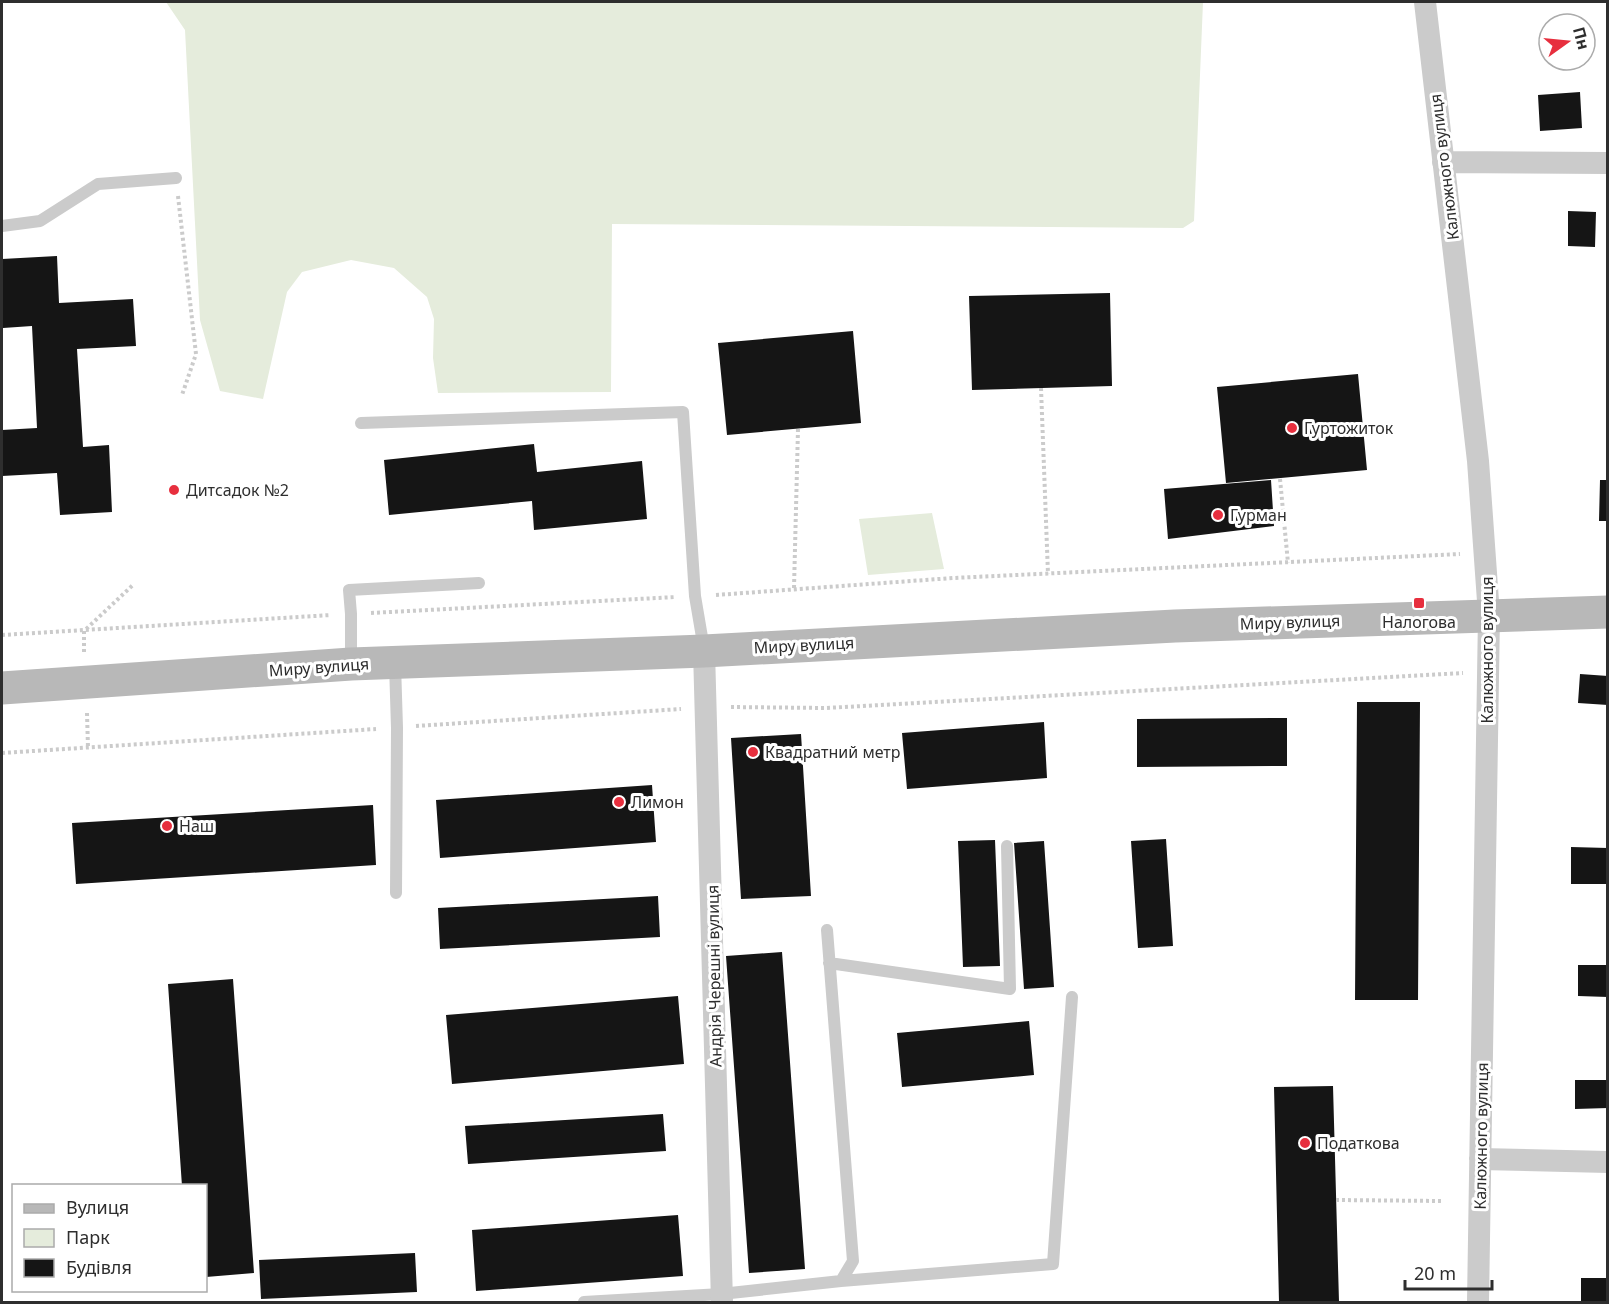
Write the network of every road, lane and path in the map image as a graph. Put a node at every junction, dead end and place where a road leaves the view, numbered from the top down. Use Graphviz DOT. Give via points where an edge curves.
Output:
graph roads {
  1 [pos="1425,2"];
  2 [pos="1443,162"];
  3 [pos="1608,163"];
  4 [pos="176,178"];
  5 [pos="2,226"];
  6 [pos="1041,388"];
  7 [pos="182,395"];
  8 [pos="361,423"];
  9 [pos="798,429"];
  10 [pos="1280,479"];
  11 [pos="1485,553"];
  12 [pos="1287,562"];
  13 [pos="1048,574"];
  14 [pos="479,583"];
  15 [pos="134,584"];
  16 [pos="794,588"];
  17 [pos="695,596"];
  18 [pos="1608,612"];
  19 [pos="351,614"];
  20 [pos="1489,615"];
  21 [pos="84,631"];
  22 [pos="2,635"];
  23 [pos="704,651"];
  24 [pos="394,663"];
  25 [pos="351,664"];
  26 [pos="1488,671"];
  27 [pos="2,688"];
  28 [pos="707,707"];
  29 [pos="397,728"];
  30 [pos="2,753"];
  31 [pos="1007,846"];
  32 [pos="396,893"];
  33 [pos="826,930"];
  34 [pos="829,963"];
  35 [pos="1072,997"];
  36 [pos="1480,1160"];
  37 [pos="1608,1162"];
  38 [pos="1336,1200"];
  39 [pos="1441,1201"];
  40 [pos="841,1281"];
  41 [pos="722,1298"];
  42 [pos="584,1302"];
  43 [pos="1478,1302"];
  1 -- 2 [label="street, Калюжного вулиця"];
  2 -- 3 [label="street"];
  2 -- 11 [label="street, Калюжного вулиця"];
  4 -- 5 [label="lane" via="98,184 40,221"];
  4 -- 7 [label="path" via="196,354"];
  6 -- 13 [label="path"];
  8 -- 17 [label="lane" via="683,412"];
  9 -- 16 [label="path"];
  10 -- 12 [label="path"];
  11 -- 12 [label="path"];
  11 -- 20 [label="street, Калюжного вулиця"];
  12 -- 13 [label="path"];
  13 -- 16 [label="path"];
  14 -- 19 [label="lane" via="349,590"];
  15 -- 21 [label="path"];
  16 -- 17 [label="path"];
  17 -- 19 [label="path"];
  17 -- 23 [label="lane"];
  18 -- 20 [label="street, Миру вулиця"];
  19 -- 21 [label="path"];
  19 -- 25 [label="lane"];
  20 -- 23 [label="street, Миру вулиця" via="1175,626"];
  20 -- 26 [label="street, Калюжного вулиця"];
  21 -- 22 [label="path"];
  23 -- 24 [label="street, Миру вулиця"];
  23 -- 28 [label="street, Андрія Черешні вулиця"];
  24 -- 25 [label="street, Миру вулиця"];
  24 -- 29 [label="lane"];
  25 -- 27 [label="street, Миру вулиця"];
  26 -- 28 [label="path" via="826,708"];
  26 -- 36 [label="street, Калюжного вулиця"];
  28 -- 29 [label="path"];
  28 -- 41 [label="street, Андрія Черешні вулиця"];
  29 -- 30 [label="path"];
  29 -- 32 [label="lane"];
  31 -- 34 [label="lane" via="1010,988"];
  33 -- 34 [label="lane"];
  34 -- 40 [label="lane" via="853,1261"];
  35 -- 40 [label="lane" via="1053,1264"];
  36 -- 37 [label="street"];
  36 -- 43 [label="street, Калюжного вулиця"];
  38 -- 39 [label="path"];
  40 -- 41 [label="lane"];
  41 -- 42 [label="lane"];
}
